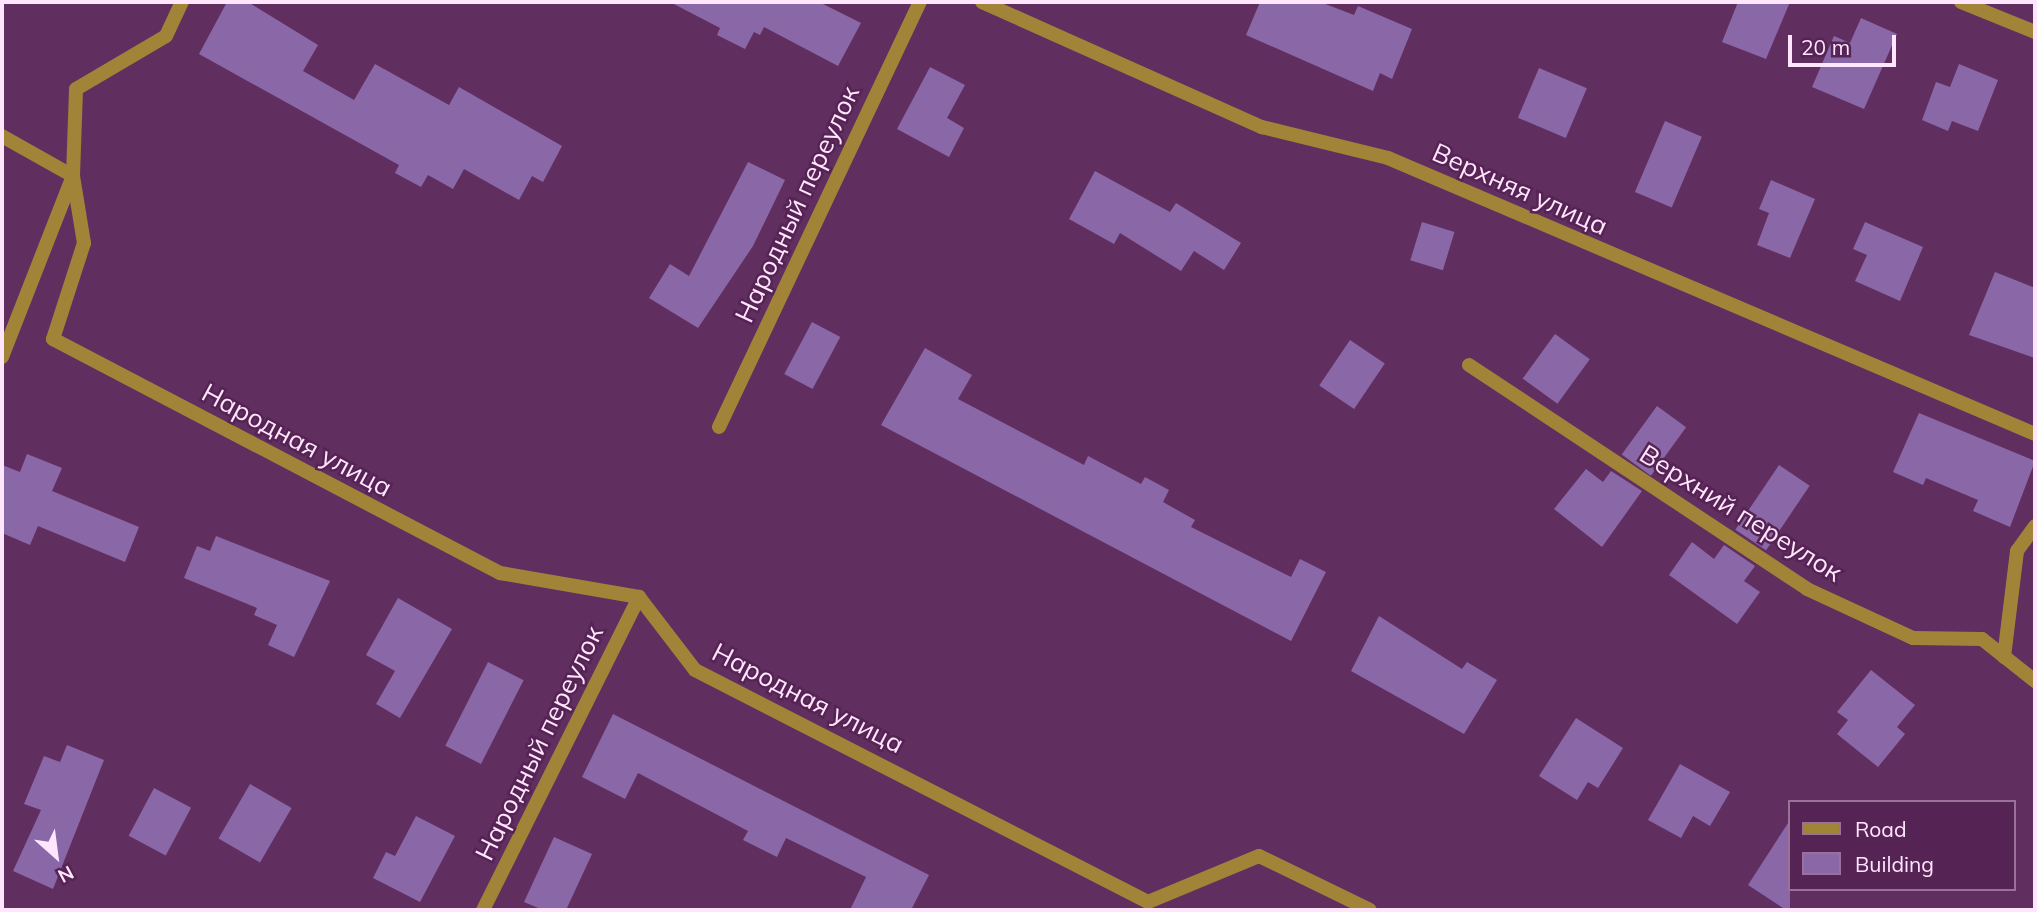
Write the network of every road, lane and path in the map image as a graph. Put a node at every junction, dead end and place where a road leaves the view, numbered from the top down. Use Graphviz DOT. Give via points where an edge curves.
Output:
graph roads {
  1 [pos="182,2"];
  2 [pos="920,2"];
  3 [pos="982,2"];
  4 [pos="1961,2"];
  5 [pos="2035,32"];
  6 [pos="2,136"];
  7 [pos="73,176"];
  8 [pos="2,357"];
  9 [pos="1469,365"];
  10 [pos="719,427"];
  11 [pos="2035,434"];
  12 [pos="2035,526"];
  13 [pos="639,597"];
  14 [pos="2004,657"];
  15 [pos="2035,681"];
  16 [pos="1146,906"];
  17 [pos="483,910"];
  18 [pos="1370,910"];
  1 -- 7 [label="street" via="166,36 76,89"];
  2 -- 10 [label="street, Народный переулок"];
  3 -- 11 [label="street, Верхняя улица" via="1262,127 1388,158"];
  4 -- 5 [label="street"];
  6 -- 7 [label="street"];
  7 -- 8 [label="street"];
  7 -- 13 [label="street, Народная улица" via="84,243 53,339 500,573"];
  9 -- 14 [label="street, Верхний переулок" via="1807,589 1913,638 1982,639"];
  12 -- 14 [label="street" via="2017,551"];
  13 -- 16 [label="street, Народная улица" via="695,670"];
  13 -- 17 [label="street, Народный переулок"];
  14 -- 15 [label="street, Верхний переулок"];
  16 -- 18 [label="street, Народная улица" via="1259,856"];
}
